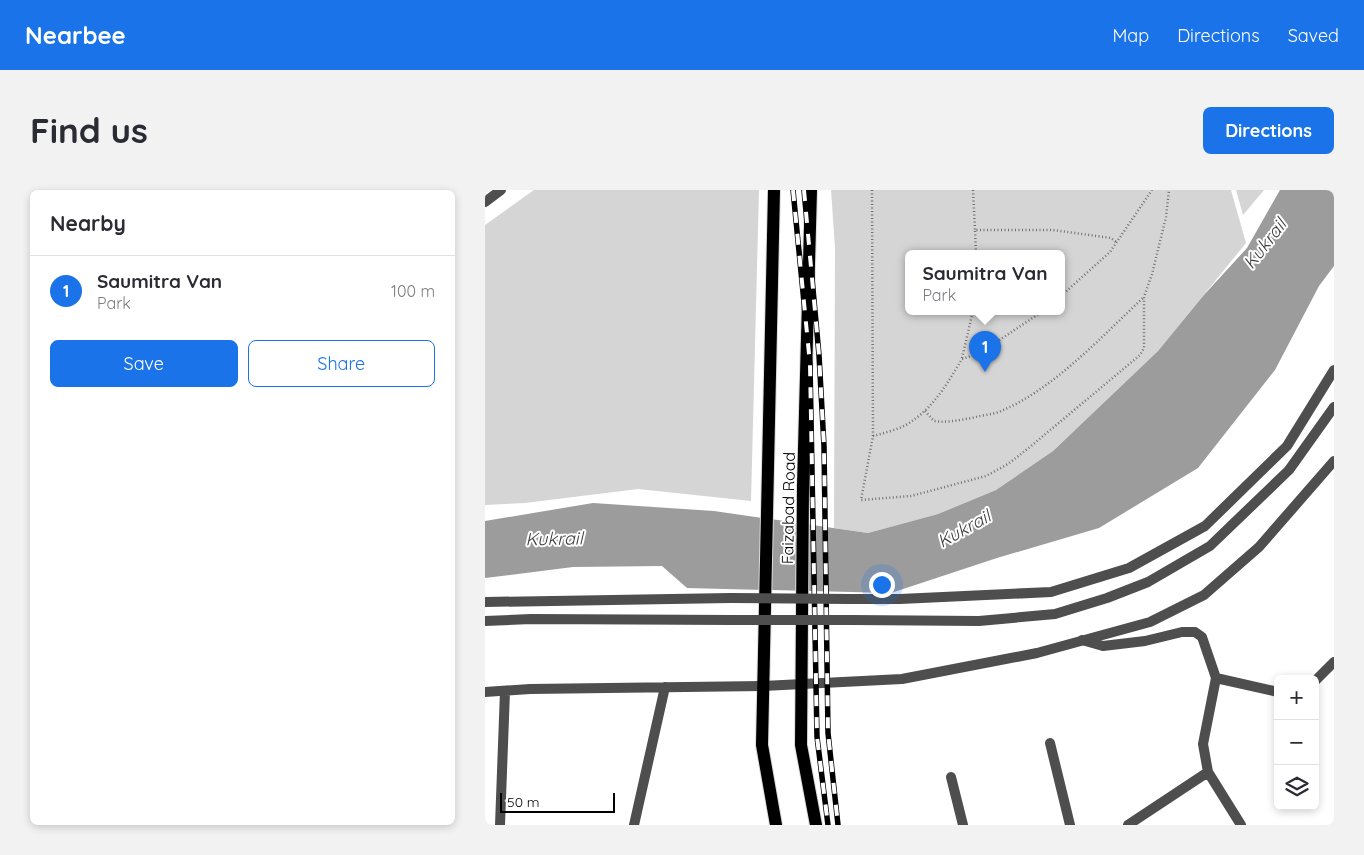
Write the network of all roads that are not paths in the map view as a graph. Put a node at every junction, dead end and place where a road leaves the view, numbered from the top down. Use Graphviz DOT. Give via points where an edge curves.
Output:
graph roads {
  1 [pos="501,190"];
  2 [pos="774,190"];
  3 [pos="811,190"];
  4 [pos="485,202"];
  5 [pos="1334,370"];
  6 [pos="1334,408"];
  7 [pos="1334,461"];
  8 [pos="485,602"];
  9 [pos="485,621"];
  10 [pos="1082,640"];
  11 [pos="1334,662"];
  12 [pos="1319,677"];
  13 [pos="1216,678"];
  14 [pos="801,683"];
  15 [pos="763,686"];
  16 [pos="665,687"];
  17 [pos="505,691"];
  18 [pos="1274,691"];
  19 [pos="485,692"];
  20 [pos="1050,743"];
  21 [pos="1208,772"];
  22 [pos="951,777"];
  23 [pos="501,825"];
  24 [pos="634,825"];
  25 [pos="776,825"];
  26 [pos="816,825"];
  27 [pos="963,825"];
  28 [pos="1070,825"];
  29 [pos="1128,825"];
  30 [pos="1241,825"];
  1 -- 4 [label="street"];
  2 -- 15 [label="main road, Faizabad Road, bridge"];
  3 -- 14 [label="main road, Faizabad Road, bridge"];
  5 -- 8 [label="street, bridge" via="1287,446 1205,526 1129,568 1051,592 900,599"];
  6 -- 9 [label="street, bridge" via="1289,470 1210,546 1148,582 1055,614 979,621"];
  7 -- 10 [label="street" via="1259,547 1204,595 1150,622"];
  10 -- 13 [label="street" via="1103,646 1195,632 1202,636"];
  10 -- 14 [label="street" via="1037,653 902,679"];
  11 -- 12 [label="street"];
  13 -- 18 [label="street"];
  13 -- 21 [label="street" via="1203,744"];
  14 -- 15 [label="street"];
  14 -- 26 [label="main road, Faizabad Road" via="801,745"];
  15 -- 16 [label="street"];
  15 -- 25 [label="main road, Faizabad Road" via="762,745"];
  16 -- 17 [label="street"];
  16 -- 24 [label="street"];
  17 -- 19 [label="street"];
  17 -- 23 [label="street"];
  20 -- 28 [label="street"];
  21 -- 29 [label="street"];
  21 -- 30 [label="street"];
  22 -- 27 [label="street"];
}
